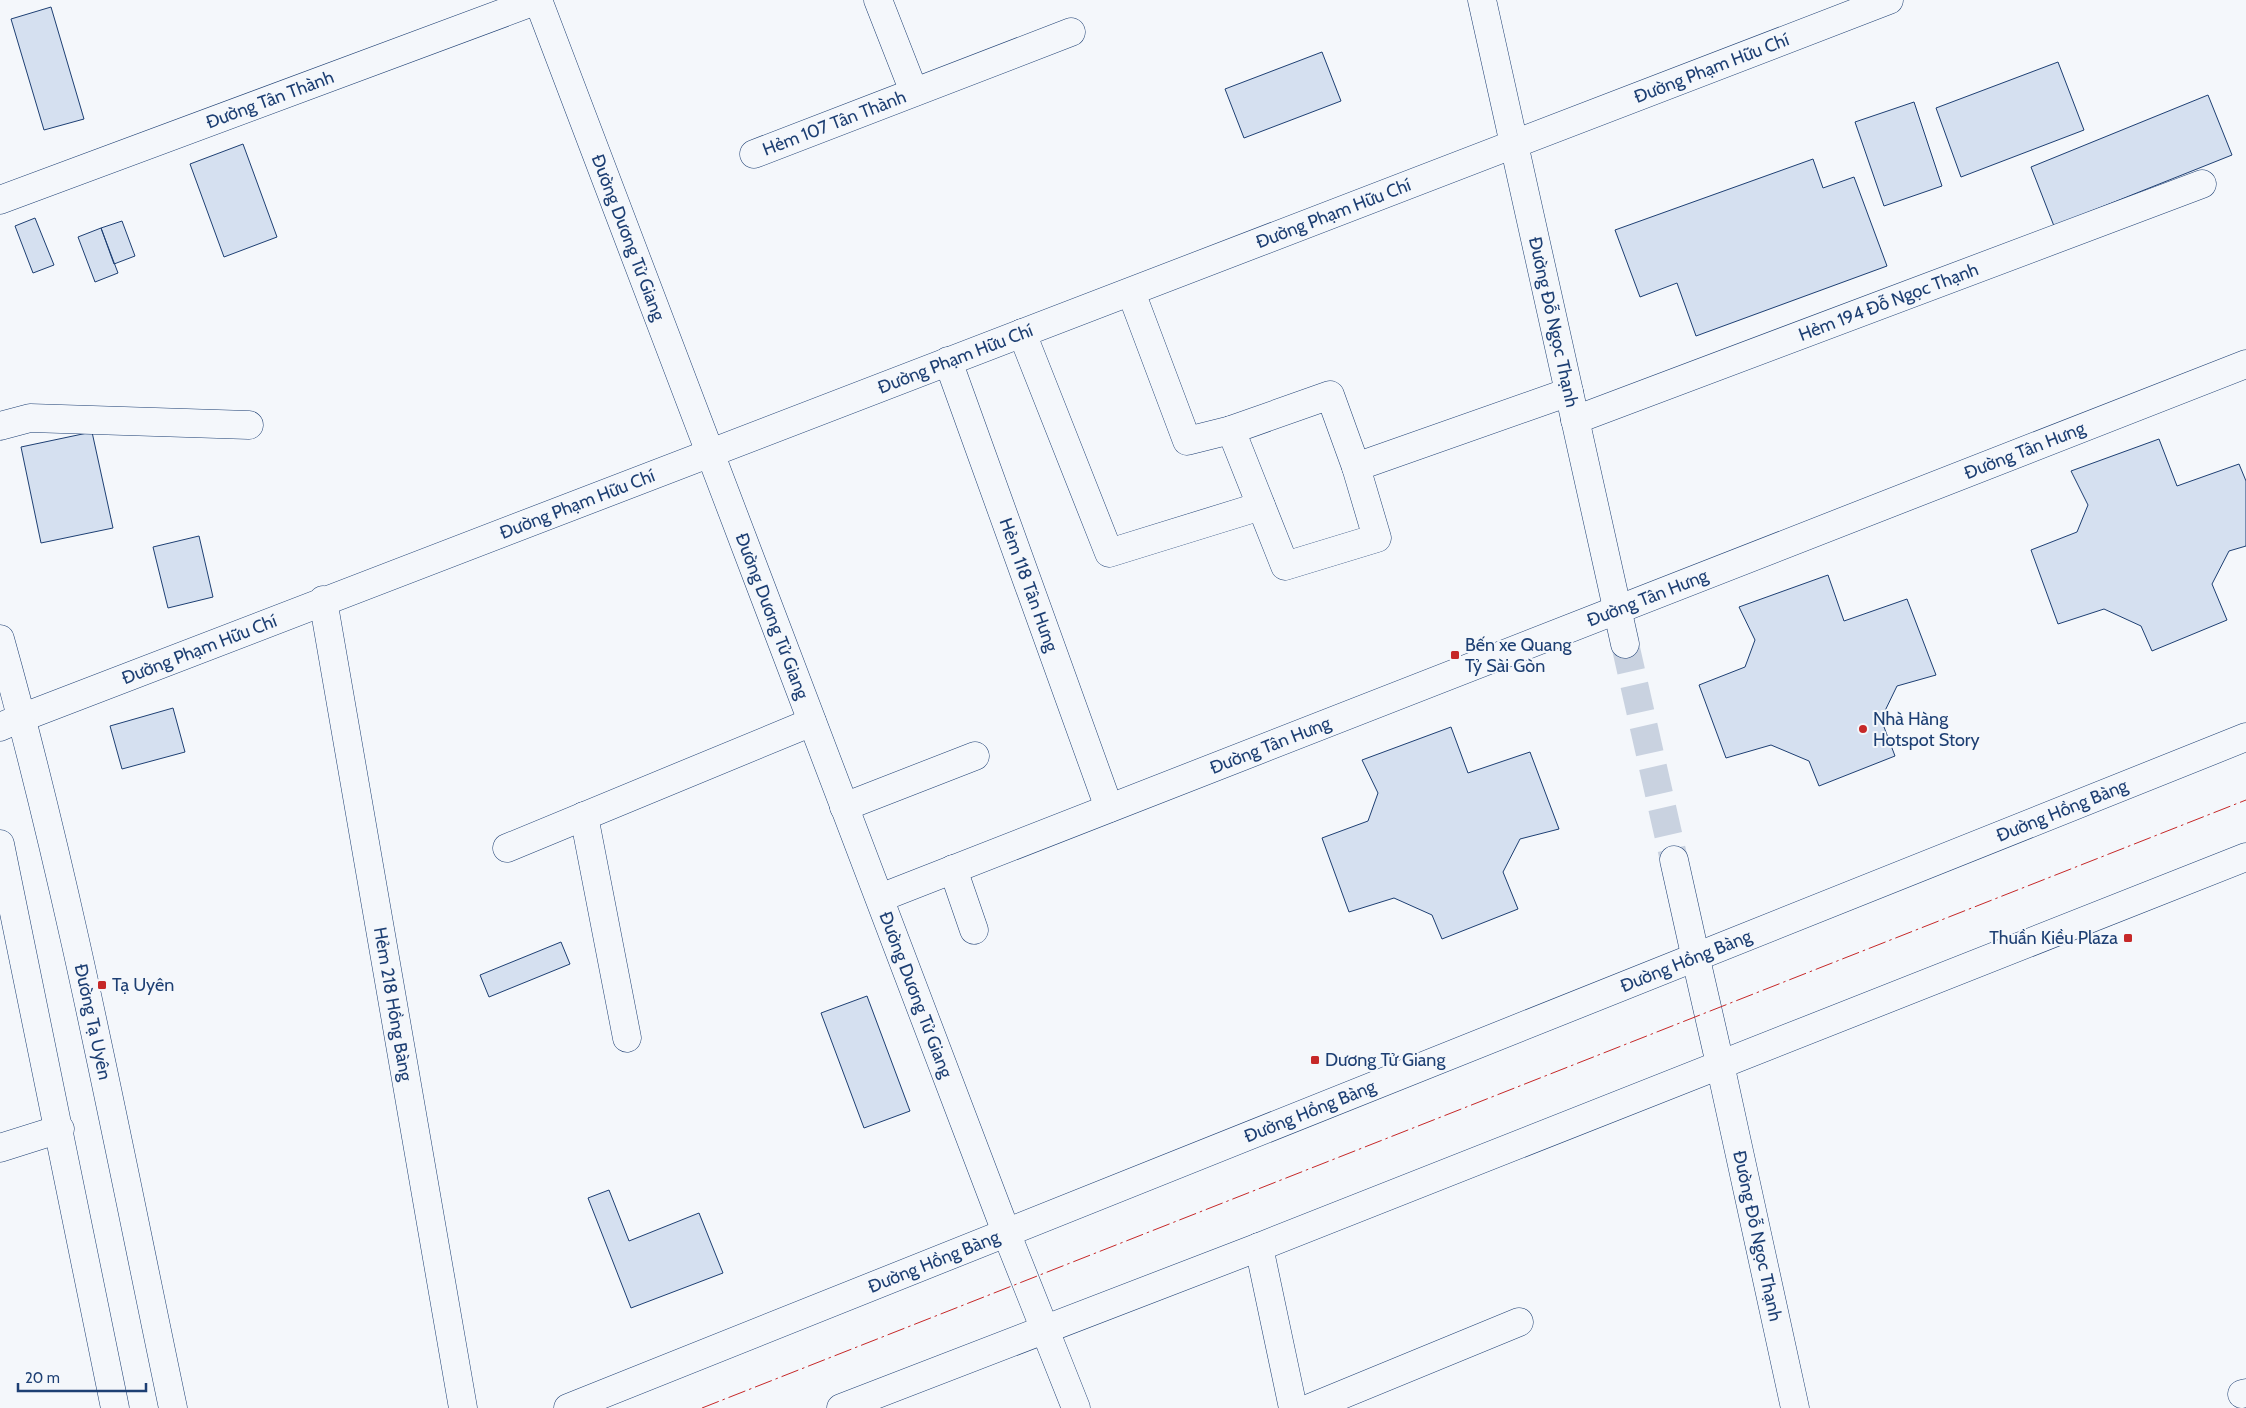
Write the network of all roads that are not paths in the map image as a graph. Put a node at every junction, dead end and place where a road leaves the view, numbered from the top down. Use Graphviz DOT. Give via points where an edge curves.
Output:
graph roads {
  1 [pos="538,0"];
  2 [pos="878,0"];
  3 [pos="1482,0"];
  4 [pos="1889,0"];
  5 [pos="1071,32"];
  6 [pos="914,92"];
  7 [pos="1514,145"];
  8 [pos="754,154"];
  9 [pos="2202,184"];
  10 [pos="0,200"];
  11 [pos="1131,292"];
  12 [pos="1022,333"];
  13 [pos="948,361"];
  14 [pos="2246,364"];
  15 [pos="1569,392"];
  16 [pos="1575,420"];
  17 [pos="249,425"];
  18 [pos="0,426"];
  19 [pos="1231,430"];
  20 [pos="710,453"];
  21 [pos="1356,467"];
  22 [pos="1261,506"];
  23 [pos="323,600"];
  24 [pos="1617,610"];
  25 [pos="0,639"];
  26 [pos="1625,644"];
  27 [pos="11,722"];
  28 [pos="812,722"];
  29 [pos="2246,738"];
  30 [pos="975,756"];
  31 [pos="844,806"];
  32 [pos="1110,808"];
  33 [pos="584,816"];
  34 [pos="0,844"];
  35 [pos="507,848"];
  36 [pos="2246,857"];
  37 [pos="1674,860"];
  38 [pos="953,869"];
  39 [pos="5,888"];
  40 [pos="880,898"];
  41 [pos="974,930"];
  42 [pos="1696,959"];
  43 [pos="627,1038"];
  44 [pos="1720,1064"];
  45 [pos="60,1129"];
  46 [pos="0,1148"];
  47 [pos="1006,1232"];
  48 [pos="1258,1246"];
  49 [pos="1518,1322"];
  50 [pos="1045,1330"];
  51 [pos="580,1406"];
  52 [pos="115,1408"];
  53 [pos="173,1408"];
  54 [pos="463,1408"];
  55 [pos="841,1408"];
  56 [pos="1076,1408"];
  57 [pos="1293,1408"];
  58 [pos="1310,1408"];
  59 [pos="1795,1408"];
  1 -- 10 [label="street, Đường Tân Thành"];
  1 -- 20 [label="street, Đường Dương Tử Giang"];
  2 -- 6 [label="street, Hẻm 107 Tân Thành"];
  3 -- 7 [label="street, Đường Đỗ Ngọc Thạnh"];
  4 -- 7 [label="street, Đường Phạm Hữu Chí"];
  5 -- 6 [label="street, Hẻm 107 Tân Thành"];
  6 -- 8 [label="street, Hẻm 107 Tân Thành"];
  7 -- 11 [label="street, Đường Phạm Hữu Chí"];
  7 -- 15 [label="street, Đường Đỗ Ngọc Thạnh"];
  9 -- 16 [label="street, Hẻm 194 Đỗ Ngọc Thạnh"];
  11 -- 12 [label="street, Đường Phạm Hữu Chí"];
  11 -- 19 [label="street" via="1187,441"];
  12 -- 13 [label="street, Đường Phạm Hữu Chí"];
  12 -- 22 [label="street" via="1110,553"];
  13 -- 20 [label="street, Đường Phạm Hữu Chí"];
  13 -- 32 [label="street, Hẻm 118 Tân Hưng"];
  14 -- 24 [label="street, Đường Tân Hưng"];
  15 -- 16 [label="street, Đường Đỗ Ngọc Thạnh"];
  15 -- 21 [label="street"];
  16 -- 24 [label="street, Đường Đỗ Ngọc Thạnh"];
  17 -- 18 [label="street" via="30,418"];
  19 -- 21 [label="street" via="1330,394"];
  19 -- 22 [label="street"];
  20 -- 23 [label="street, Đường Phạm Hữu Chí"];
  20 -- 28 [label="street, Đường Dương Tử Giang"];
  21 -- 22 [label="street" via="1377,538 1285,566"];
  23 -- 27 [label="street, Đường Phạm Hữu Chí"];
  23 -- 54 [label="street, Hẻm 218 Hồng Bàng"];
  24 -- 26 [label="street, Đường Đỗ Ngọc Thạnh"];
  24 -- 32 [label="street, Đường Tân Hưng"];
  25 -- 27 [label="street, Đường Tạ Uyên"];
  27 -- 53 [label="street, Đường Tạ Uyên" via="70,921"];
  28 -- 31 [label="street, Đường Dương Tử Giang"];
  28 -- 33 [label="street"];
  29 -- 42 [label="street, Đường Hồng Bàng"];
  30 -- 31 [label="street"];
  31 -- 40 [label="street, Đường Dương Tử Giang"];
  32 -- 38 [label="street, Đường Tân Hưng"];
  33 -- 35 [label="street"];
  33 -- 43 [label="street"];
  34 -- 39 [label="street"];
  36 -- 44 [label="street"];
  37 -- 42 [label="street"];
  38 -- 40 [label="street, Đường Tân Hưng"];
  38 -- 41 [label="street"];
  39 -- 45 [label="street"];
  40 -- 47 [label="street, Đường Dương Tử Giang"];
  42 -- 44 [label="street, Đường Đỗ Ngọc Thạnh"];
  42 -- 47 [label="street, Đường Hồng Bàng"];
  44 -- 48 [label="street"];
  44 -- 59 [label="street, Đường Đỗ Ngọc Thạnh"];
  45 -- 46 [label="street"];
  45 -- 52 [label="street"];
  47 -- 50 [label="street, Đường Dương Tử Giang"];
  47 -- 51 [label="street, Đường Hồng Bàng"];
  48 -- 50 [label="street"];
  48 -- 57 [label="street"];
  49 -- 58 [label="street"];
  50 -- 55 [label="street"];
  50 -- 56 [label="street"];
}
